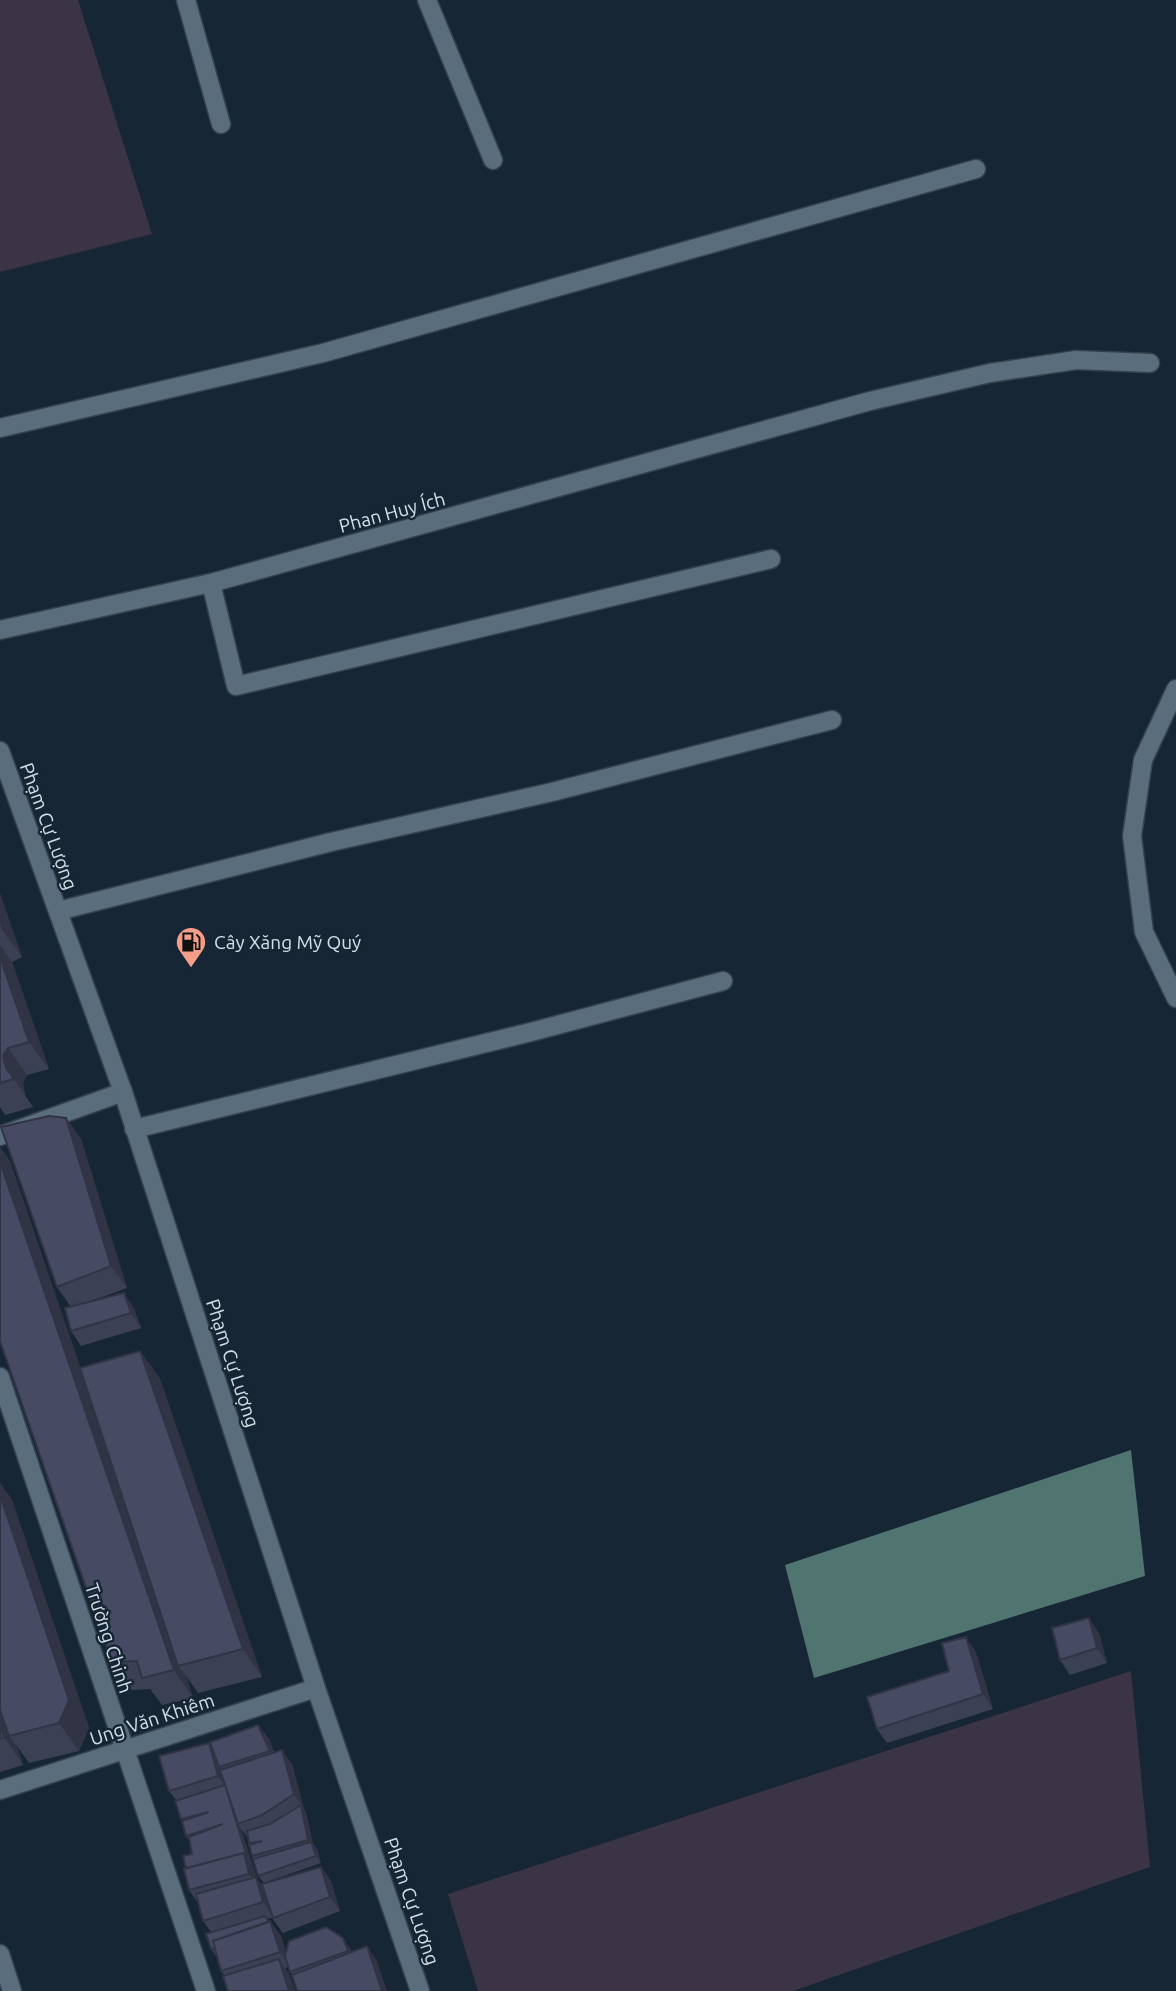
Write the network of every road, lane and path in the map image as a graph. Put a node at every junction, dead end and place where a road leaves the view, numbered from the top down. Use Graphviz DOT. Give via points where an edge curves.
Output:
graph roads {
  1 [pos="186,0"];
  2 [pos="428,0"];
  3 [pos="221,124"];
  4 [pos="493,160"];
  5 [pos="976,169"];
  6 [pos="1150,363"];
  7 [pos="0,428"];
  8 [pos="771,559"];
  9 [pos="211,583"];
  10 [pos="0,630"];
  11 [pos="1176,689"];
  12 [pos="832,720"];
  13 [pos="0,751"];
  14 [pos="58,911"];
  15 [pos="723,981"];
  16 [pos="1176,998"];
  17 [pos="123,1092"];
  18 [pos="134,1129"];
  19 [pos="0,1136"];
  20 [pos="0,1377"];
  21 [pos="316,1688"];
  22 [pos="124,1750"];
  23 [pos="0,1790"];
  24 [pos="0,1954"];
  25 [pos="12,1991"];
  26 [pos="206,1991"];
  27 [pos="420,1991"];
  1 -- 3 [label="street"];
  2 -- 4 [label="street"];
  5 -- 7 [label="street" via="323,354"];
  6 -- 9 [label="street, Phan Huy Ích" via="1076,360 990,373 870,401"];
  8 -- 9 [label="street" via="236,686"];
  9 -- 10 [label="street, Phan Huy Ích"];
  11 -- 16 [label="street" via="1143,760 1132,835 1144,932"];
  12 -- 14 [label="street"];
  13 -- 14 [label="street, Phạm Cự Lượng"];
  14 -- 17 [label="street, Phạm Cự Lượng"];
  15 -- 18 [label="street"];
  17 -- 18 [label="street, Phạm Cự Lượng"];
  17 -- 19 [label="street"];
  18 -- 21 [label="street, Phạm Cự Lượng"];
  20 -- 22 [label="street, Trường Chinh"];
  21 -- 22 [label="street, Ung Văn Khiêm"];
  21 -- 27 [label="street, Phạm Cự Lượng"];
  22 -- 23 [label="street, Ung Văn Khiêm"];
  22 -- 26 [label="street, Trường Chinh"];
  24 -- 25 [label="street"];
}
